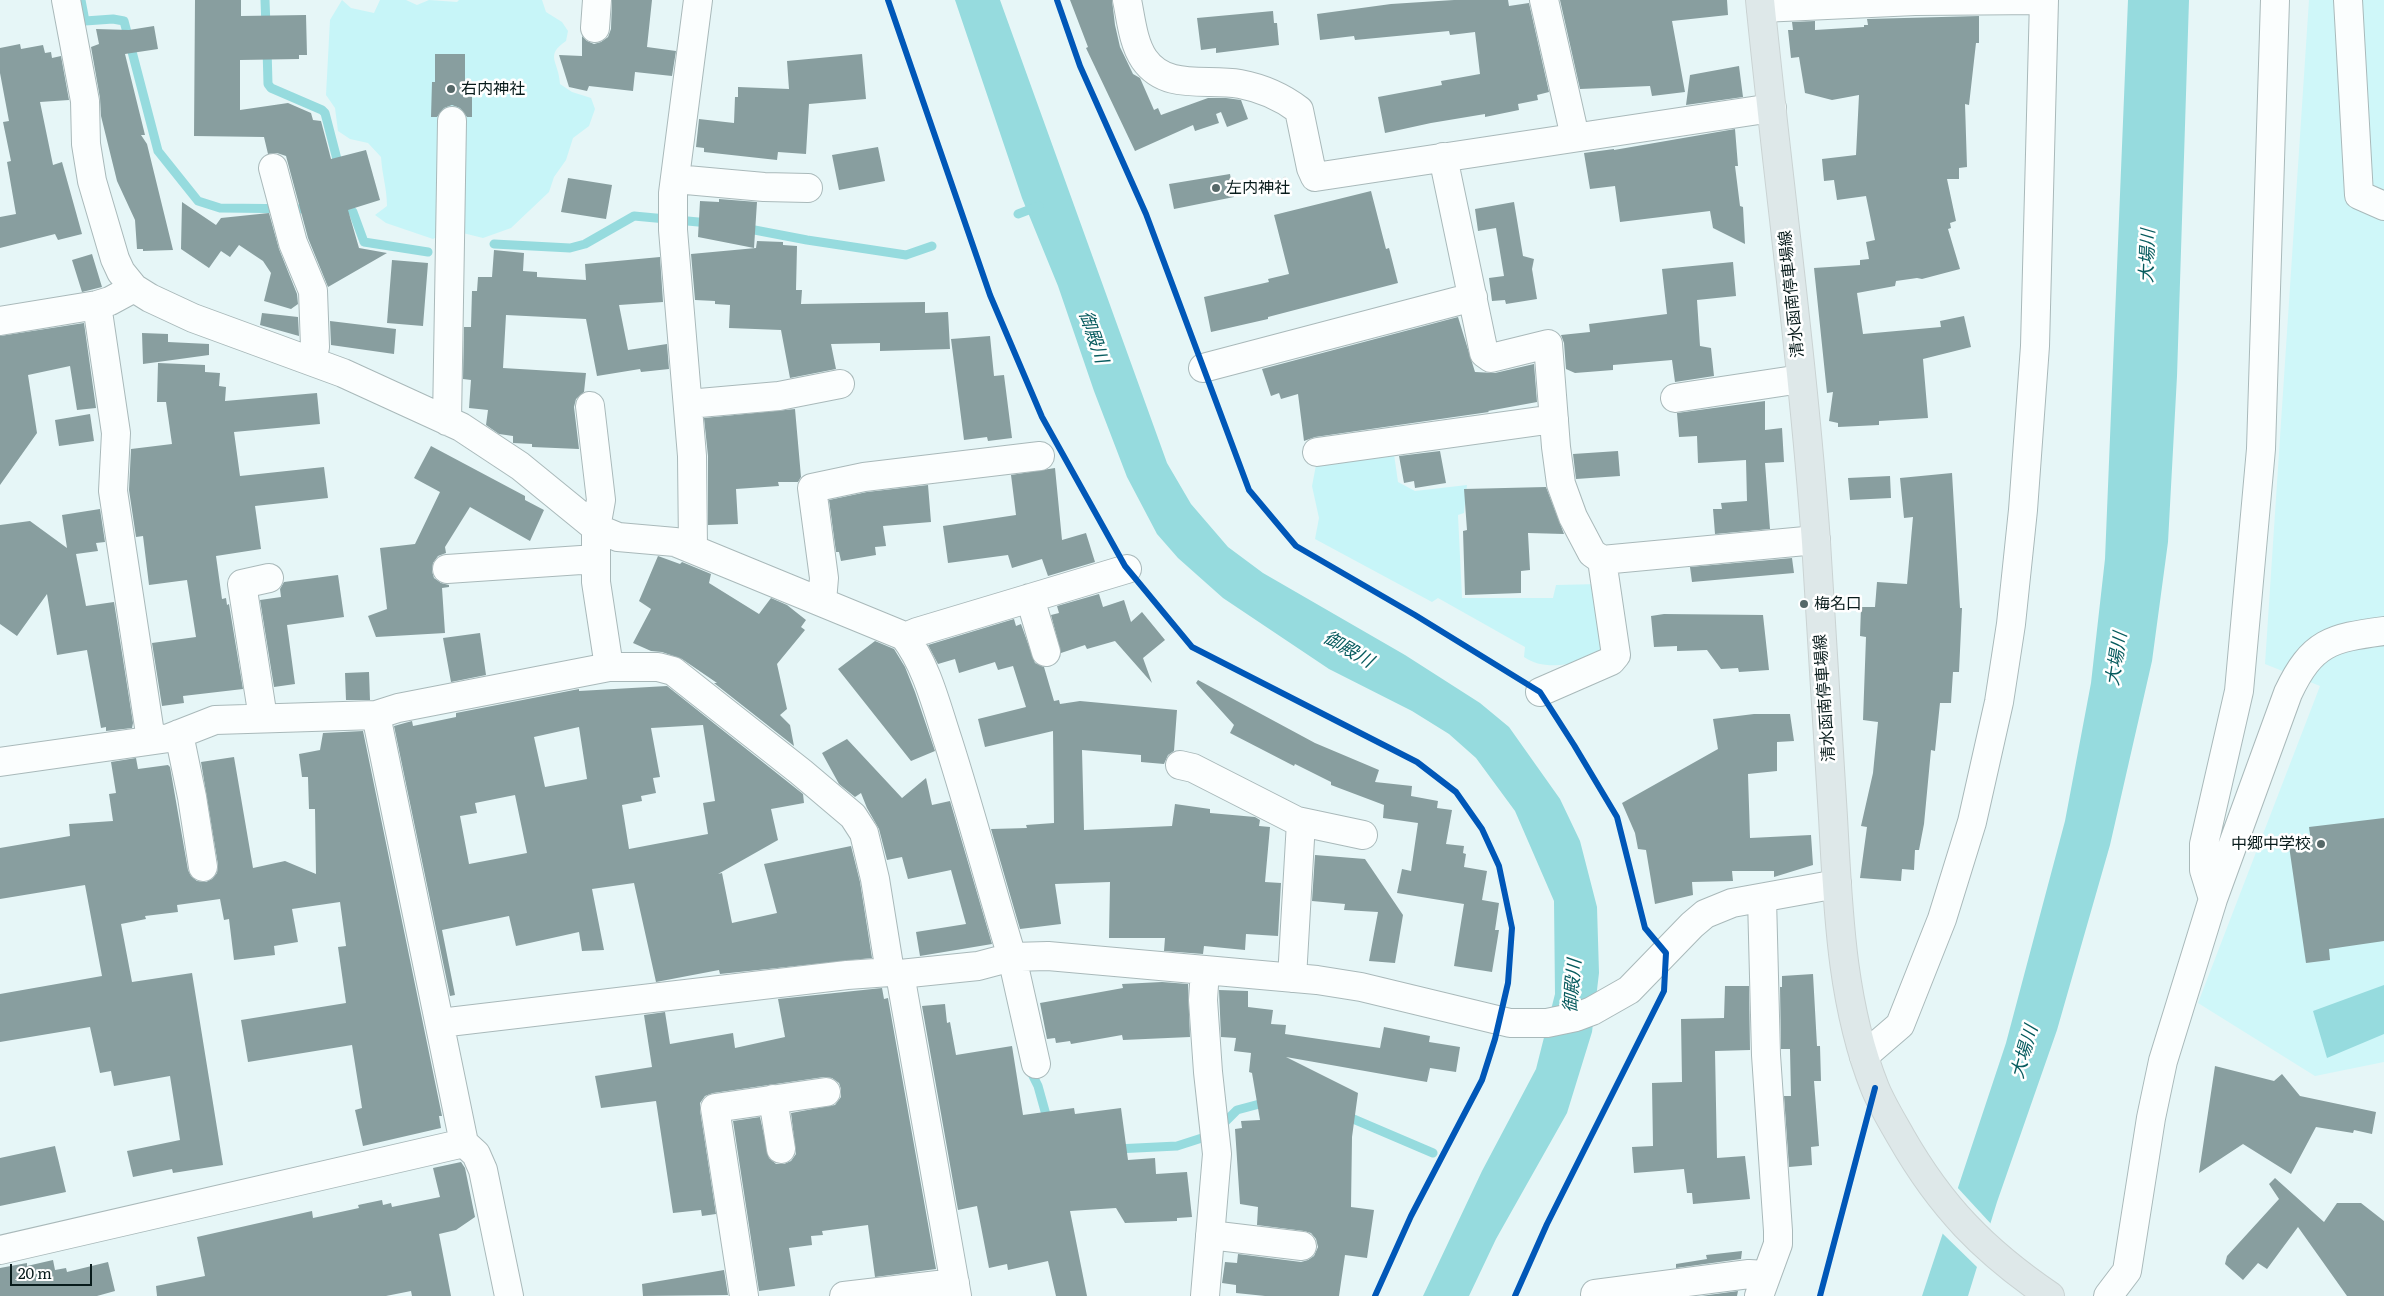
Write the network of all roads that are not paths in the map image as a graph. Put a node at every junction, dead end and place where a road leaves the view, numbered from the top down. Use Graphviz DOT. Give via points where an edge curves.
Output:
graph roads {
  1 [pos="66,0"];
  2 [pos="597,0"];
  3 [pos="698,0"];
  4 [pos="1127,0"];
  5 [pos="1544,0"];
  6 [pos="2044,0"];
  7 [pos="2275,0"];
  8 [pos="2348,0"];
  9 [pos="1760,4"];
  10 [pos="595,28"];
  11 [pos="1772,108"];
  12 [pos="452,121"];
  13 [pos="1575,137"];
  14 [pos="1443,156"];
  15 [pos="273,168"];
  16 [pos="675,179"];
  17 [pos="808,188"];
  18 [pos="2384,206"];
  19 [pos="134,288"];
  20 [pos="1473,298"];
  21 [pos="97,305"];
  22 [pos="0,321"];
  23 [pos="312,361"];
  24 [pos="1203,368"];
  25 [pos="1801,379"];
  26 [pos="840,384"];
  27 [pos="1675,398"];
  28 [pos="688,404"];
  29 [pos="590,406"];
  30 [pos="1554,419"];
  31 [pos="447,421"];
  32 [pos="1317,452"];
  33 [pos="1040,456"];
  34 [pos="596,528"];
  35 [pos="1816,540"];
  36 [pos="693,548"];
  37 [pos="596,559"];
  38 [pos="1602,560"];
  39 [pos="1127,569"];
  40 [pos="447,570"];
  41 [pos="269,578"];
  42 [pos="1030,598"];
  43 [pos="822,601"];
  44 [pos="2384,632"];
  45 [pos="906,637"];
  46 [pos="1046,652"];
  47 [pos="609,667"];
  48 [pos="1540,692"];
  49 [pos="376,715"];
  50 [pos="263,718"];
  51 [pos="179,734"];
  52 [pos="152,740"];
  53 [pos="0,762"];
  54 [pos="1180,765"];
  55 [pos="1301,822"];
  56 [pos="1363,835"];
  57 [pos="203,866"];
  58 [pos="1837,884"];
  59 [pos="1762,898"];
  60 [pos="2213,899"];
  61 [pos="1012,957"];
  62 [pos="1205,970"];
  63 [pos="895,973"];
  64 [pos="1292,978"];
  65 [pos="440,1023"];
  66 [pos="1864,1056"];
  67 [pos="1036,1064"];
  68 [pos="826,1092"];
  69 [pos="773,1100"];
  70 [pos="464,1143"];
  71 [pos="781,1149"];
  72 [pos="1210,1235"];
  73 [pos="1302,1246"];
  74 [pos="0,1250"];
  75 [pos="1763,1285"];
  76 [pos="956,1290"];
  77 [pos="1595,1294"];
  78 [pos="509,1296"];
  79 [pos="744,1296"];
  80 [pos="844,1296"];
  81 [pos="1205,1296"];
  82 [pos="2050,1296"];
  83 [pos="2108,1296"];
  1 -- 19 [label="street" via="86,101 86,144 92,181 115,259"];
  2 -- 10 [label="street"];
  3 -- 16 [label="street"];
  4 -- 14 [label="street" via="1143,58 1157,75 1169,79 1240,84 1274,94 1299,110 1314,175"];
  5 -- 13 [label="street"];
  6 -- 9 [label="street"];
  6 -- 66 [label="street" via="2034,355 2023,510 1999,702 1972,822 1942,919 1900,1025"];
  7 -- 60 [label="street" via="2261,449 2239,691 2204,844 2204,870"];
  8 -- 18 [label="street" via="2359,195"];
  9 -- 11 [label="main road, 清水函南停車場線"];
  11 -- 13 [label="street"];
  11 -- 25 [label="main road, 清水函南停車場線"];
  12 -- 31 [label="street"];
  13 -- 14 [label="street"];
  14 -- 20 [label="street"];
  15 -- 23 [label="street" via="297,255 314,298 315,348"];
  16 -- 17 [label="street" via="764,188"];
  16 -- 28 [label="street" via="673,230"];
  19 -- 21 [label="street"];
  19 -- 23 [label="street" via="193,318"];
  20 -- 24 [label="street"];
  20 -- 30 [label="street" via="1486,356 1504,356 1548,344"];
  21 -- 22 [label="street"];
  21 -- 52 [label="street" via="116,433 113,492"];
  23 -- 31 [label="street"];
  25 -- 27 [label="street"];
  25 -- 35 [label="main road, 清水函南停車場線"];
  26 -- 28 [label="street" via="750,399"];
  28 -- 36 [label="street"];
  29 -- 34 [label="street" via="601,500"];
  30 -- 32 [label="street"];
  30 -- 38 [label="street" via="1565,497 1592,553"];
  31 -- 34 [label="street" via="520,466"];
  33 -- 43 [label="street" via="864,477 812,488 824,578"];
  34 -- 36 [label="street" via="618,537 676,542"];
  34 -- 37 [label="street"];
  35 -- 38 [label="street"];
  35 -- 58 [label="main road, 清水函南停車場線"];
  36 -- 43 [label="street"];
  37 -- 40 [label="street"];
  37 -- 47 [label="street" via="596,582"];
  38 -- 48 [label="street" via="1616,655 1611,661"];
  39 -- 42 [label="street"];
  41 -- 50 [label="street" via="242,584"];
  42 -- 45 [label="street"];
  42 -- 46 [label="street"];
  43 -- 45 [label="street"];
  44 -- 60 [label="street" via="2337,640 2318,649 2300,668"];
  45 -- 61 [label="street" via="915,650 935,700"];
  47 -- 49 [label="street"];
  47 -- 63 [label="street" via="658,667 673,671 853,816 864,832"];
  49 -- 50 [label="street"];
  49 -- 65 [label="street"];
  50 -- 51 [label="street" via="215,720"];
  51 -- 52 [label="street"];
  51 -- 57 [label="street"];
  52 -- 53 [label="street"];
  54 -- 55 [label="street" via="1193,768"];
  55 -- 56 [label="street"];
  55 -- 64 [label="street"];
  58 -- 59 [label="street"];
  58 -- 66 [label="main road, 清水函南停車場線" via="1849,994"];
  59 -- 64 [label="street" via="1732,903 1705,914 1630,990 1576,1017 1546,1023 1510,1023 1361,987"];
  59 -- 75 [label="street" via="1766,1055 1778,1230 1778,1244"];
  60 -- 83 [label="street" via="2163,1061 2127,1270"];
  61 -- 62 [label="street" via="1048,956"];
  61 -- 63 [label="street" via="978,966"];
  61 -- 67 [label="street"];
  62 -- 64 [label="street"];
  62 -- 72 [label="street" via="1203,1000 1216,1180"];
  63 -- 65 [label="street" via="827,977"];
  63 -- 76 [label="street"];
  65 -- 70 [label="street"];
  66 -- 82 [label="main road, 清水函南停車場線" via="1882,1103 1939,1197 1977,1238"];
  68 -- 69 [label="street"];
  69 -- 71 [label="street"];
  69 -- 79 [label="street" via="715,1108"];
  70 -- 74 [label="street"];
  70 -- 78 [label="street" via="476,1154 483,1170"];
  72 -- 73 [label="street"];
  72 -- 81 [label="street"];
  75 -- 77 [label="street" via="1749,1274"];
  76 -- 80 [label="street"];
}
